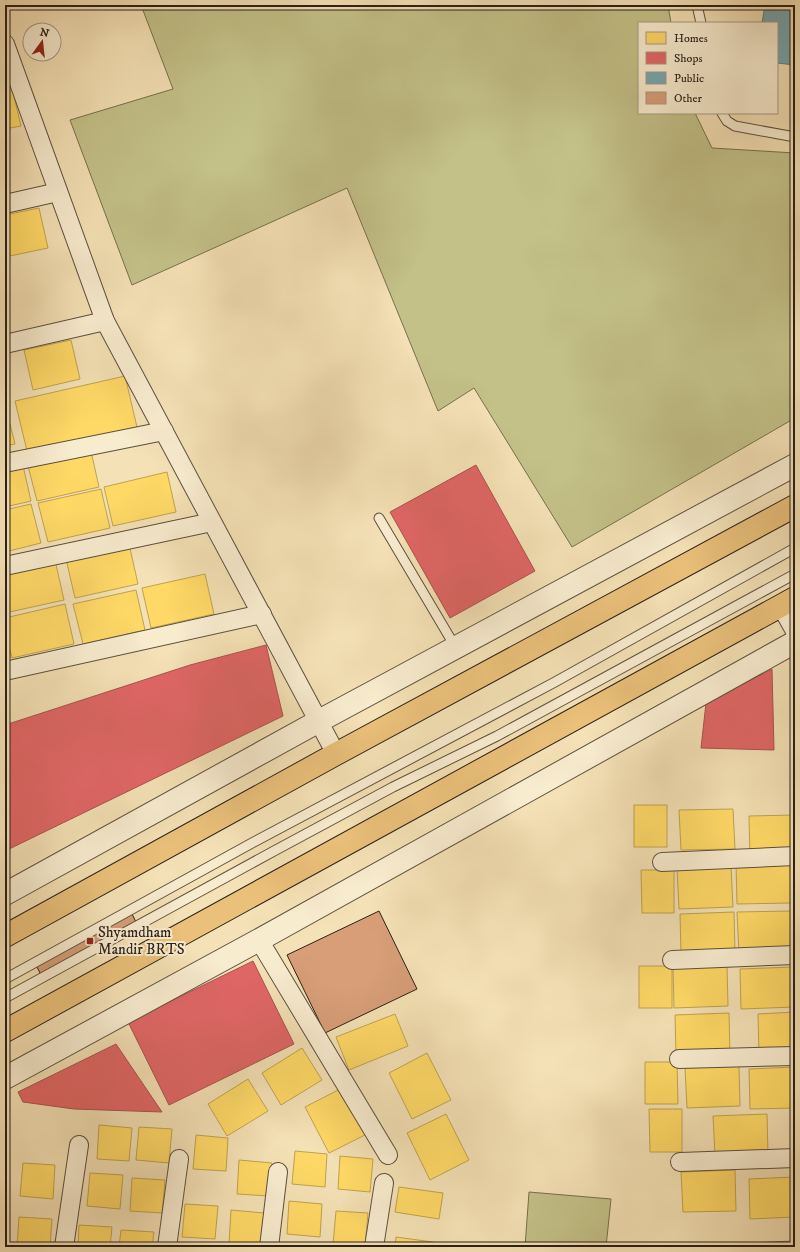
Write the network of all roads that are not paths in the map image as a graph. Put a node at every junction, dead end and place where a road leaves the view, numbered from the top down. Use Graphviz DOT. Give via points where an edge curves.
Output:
graph roads {
  1 [pos="698,5"];
  2 [pos="702,22"];
  3 [pos="5,44"];
  4 [pos="10,71"];
  5 [pos="723,114"];
  6 [pos="795,137"];
  7 [pos="58,192"];
  8 [pos="5,204"];
  9 [pos="105,321"];
  10 [pos="5,344"];
  11 [pos="164,431"];
  12 [pos="5,463"];
  13 [pos="795,465"];
  14 [pos="795,506"];
  15 [pos="380,518"];
  16 [pos="212,522"];
  17 [pos="795,548"];
  18 [pos="5,566"];
  19 [pos="795,574"];
  20 [pos="788,602"];
  21 [pos="262,614"];
  22 [pos="795,631"];
  23 [pos="795,642"];
  24 [pos="456,648"];
  25 [pos="5,672"];
  26 [pos="319,722"];
  27 [pos="336,754"];
  28 [pos="795,856"];
  29 [pos="662,862"];
  30 [pos="5,894"];
  31 [pos="5,936"];
  32 [pos="259,940"];
  33 [pos="795,955"];
  34 [pos="672,960"];
  35 [pos="5,979"];
  36 [pos="5,998"];
  37 [pos="5,1031"];
  38 [pos="795,1056"];
  39 [pos="679,1059"];
  40 [pos="5,1078"];
  41 [pos="79,1145"];
  42 [pos="388,1155"];
  43 [pos="795,1158"];
  44 [pos="179,1159"];
  45 [pos="680,1162"];
  46 [pos="278,1172"];
  47 [pos="384,1183"];
  48 [pos="64,1247"];
  49 [pos="167,1247"];
  50 [pos="269,1247"];
  51 [pos="374,1247"];
  1 -- 2 [label="lane"];
  3 -- 4 [label="street"];
  4 -- 7 [label="street"];
  5 -- 6 [label="lane" via="735,126"];
  7 -- 8 [label="street"];
  7 -- 9 [label="street"];
  9 -- 10 [label="street"];
  9 -- 11 [label="street"];
  11 -- 12 [label="street"];
  11 -- 16 [label="street"];
  13 -- 24 [label="street"];
  14 -- 27 [label="main road"];
  15 -- 24 [label="lane"];
  16 -- 18 [label="street"];
  16 -- 21 [label="street"];
  17 -- 35 [label="lane" via="555,682 252,843"];
  19 -- 36 [label="lane" via="504,732 393,787"];
  20 -- 22 [label="street"];
  20 -- 37 [label="main road"];
  21 -- 25 [label="street"];
  21 -- 26 [label="street"];
  23 -- 32 [label="street"];
  24 -- 26 [label="street"];
  26 -- 27 [label="street"];
  26 -- 30 [label="street"];
  27 -- 31 [label="main road"];
  28 -- 29 [label="street"];
  32 -- 40 [label="street"];
  32 -- 42 [label="street"];
  33 -- 34 [label="street"];
  38 -- 39 [label="street"];
  41 -- 48 [label="street"];
  43 -- 45 [label="street"];
  44 -- 49 [label="street"];
  46 -- 50 [label="street"];
  47 -- 51 [label="street"];
}
